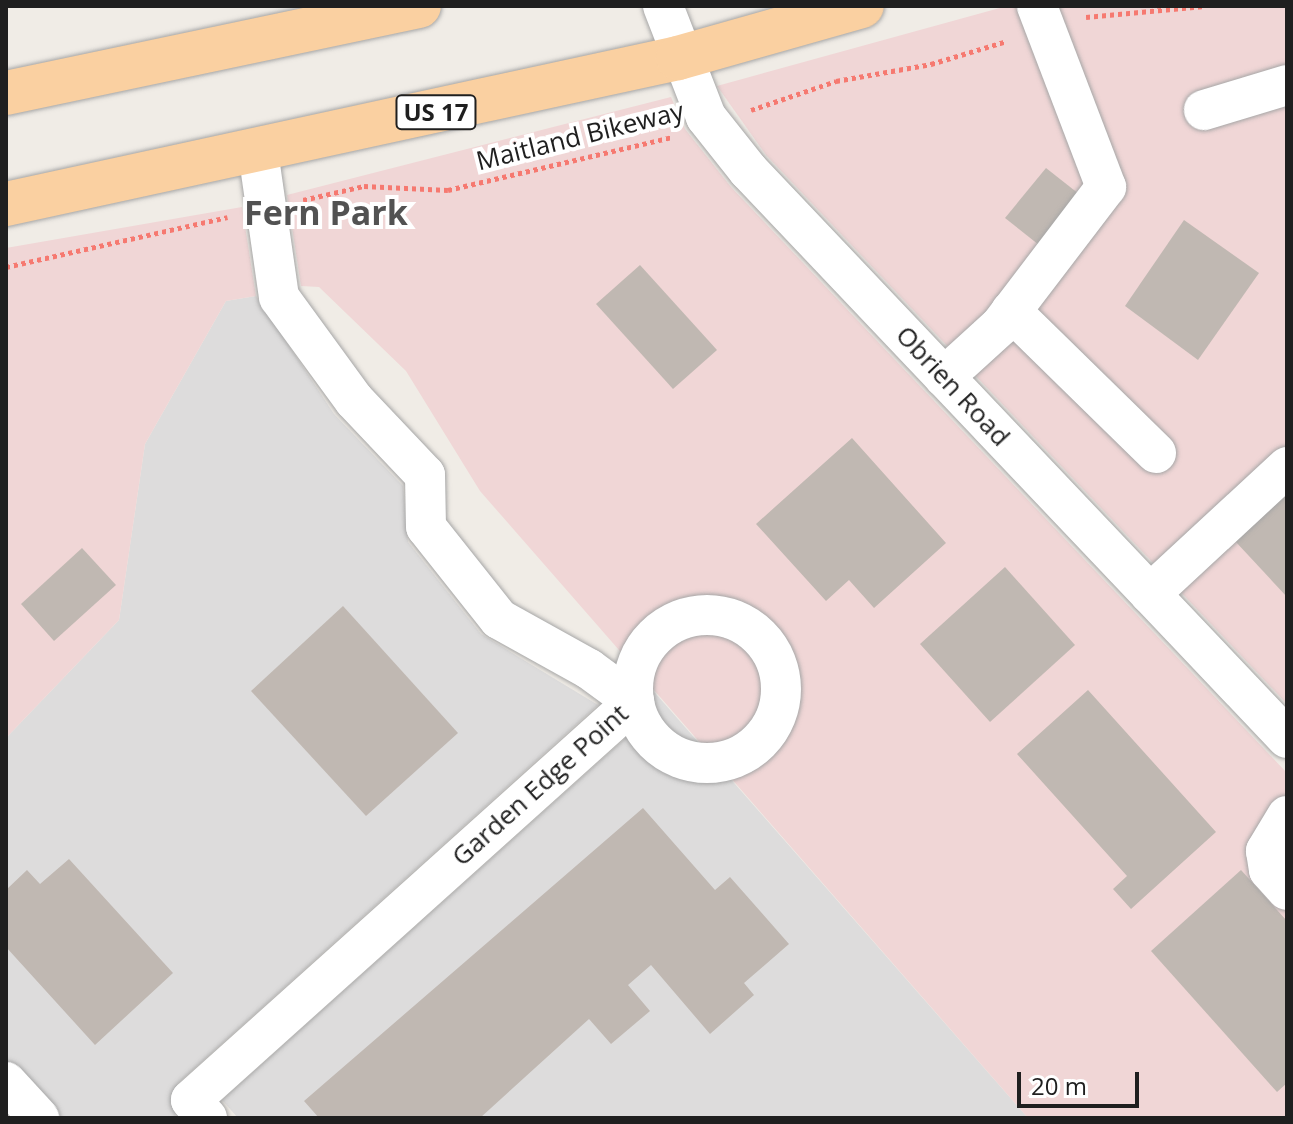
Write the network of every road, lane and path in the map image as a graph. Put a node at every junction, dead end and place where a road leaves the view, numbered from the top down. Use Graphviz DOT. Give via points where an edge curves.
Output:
graph roads {
  1 [pos="419,6"];
  2 [pos="663,6"];
  3 [pos="862,6"];
  4 [pos="1204,6"];
  5 [pos="351,14"];
  6 [pos="1042,18"];
  7 [pos="678,58"];
  8 [pos="1287,85"];
  9 [pos="6,93"];
  10 [pos="1204,110"];
  11 [pos="711,124"];
  12 [pos="258,152"];
  13 [pos="6,204"];
  14 [pos="266,208"];
  15 [pos="6,267"];
  16 [pos="1011,311"];
  17 [pos="944,377"];
  18 [pos="1156,453"];
  19 [pos="1287,467"];
  20 [pos="1150,594"];
  21 [pos="1287,738"];
  22 [pos="1287,816"];
  23 [pos="1287,890"];
  24 [pos="6,1082"];
  25 [pos="39,1118"];
  26 [pos="207,1118"];
  1 -- 5 [label="main road"];
  2 -- 7 [label="street, Obrien Road"];
  3 -- 7 [label="main road, US 17"];
  4 -- 6 [label="path, Maitland Bikeway"];
  5 -- 9 [label="main road"];
  6 -- 11 [label="path, Maitland Bikeway" via="931,64 836,81"];
  6 -- 16 [label="street" via="1106,187"];
  7 -- 11 [label="street, Obrien Road"];
  7 -- 12 [label="main road, US 17"];
  8 -- 10 [label="street"];
  11 -- 14 [label="path, Maitland Bikeway" via="641,148 448,190 364,186"];
  11 -- 17 [label="street, Obrien Road"];
  12 -- 13 [label="main road, US 17"];
  12 -- 14 [label="street, Garden Edge Point"];
  14 -- 15 [label="path, Maitland Bikeway"];
  14 -- 26 [label="street, Garden Edge Point" via="279,297 354,400 425,475 426,527 499,619 634,702 191,1100"];
  16 -- 17 [label="street"];
  16 -- 18 [label="street"];
  17 -- 20 [label="street, Obrien Road"];
  19 -- 20 [label="street"];
  20 -- 21 [label="street, Obrien Road"];
  22 -- 23 [label="street" via="1266,851 1269,870"];
  24 -- 25 [label="street"];
}
